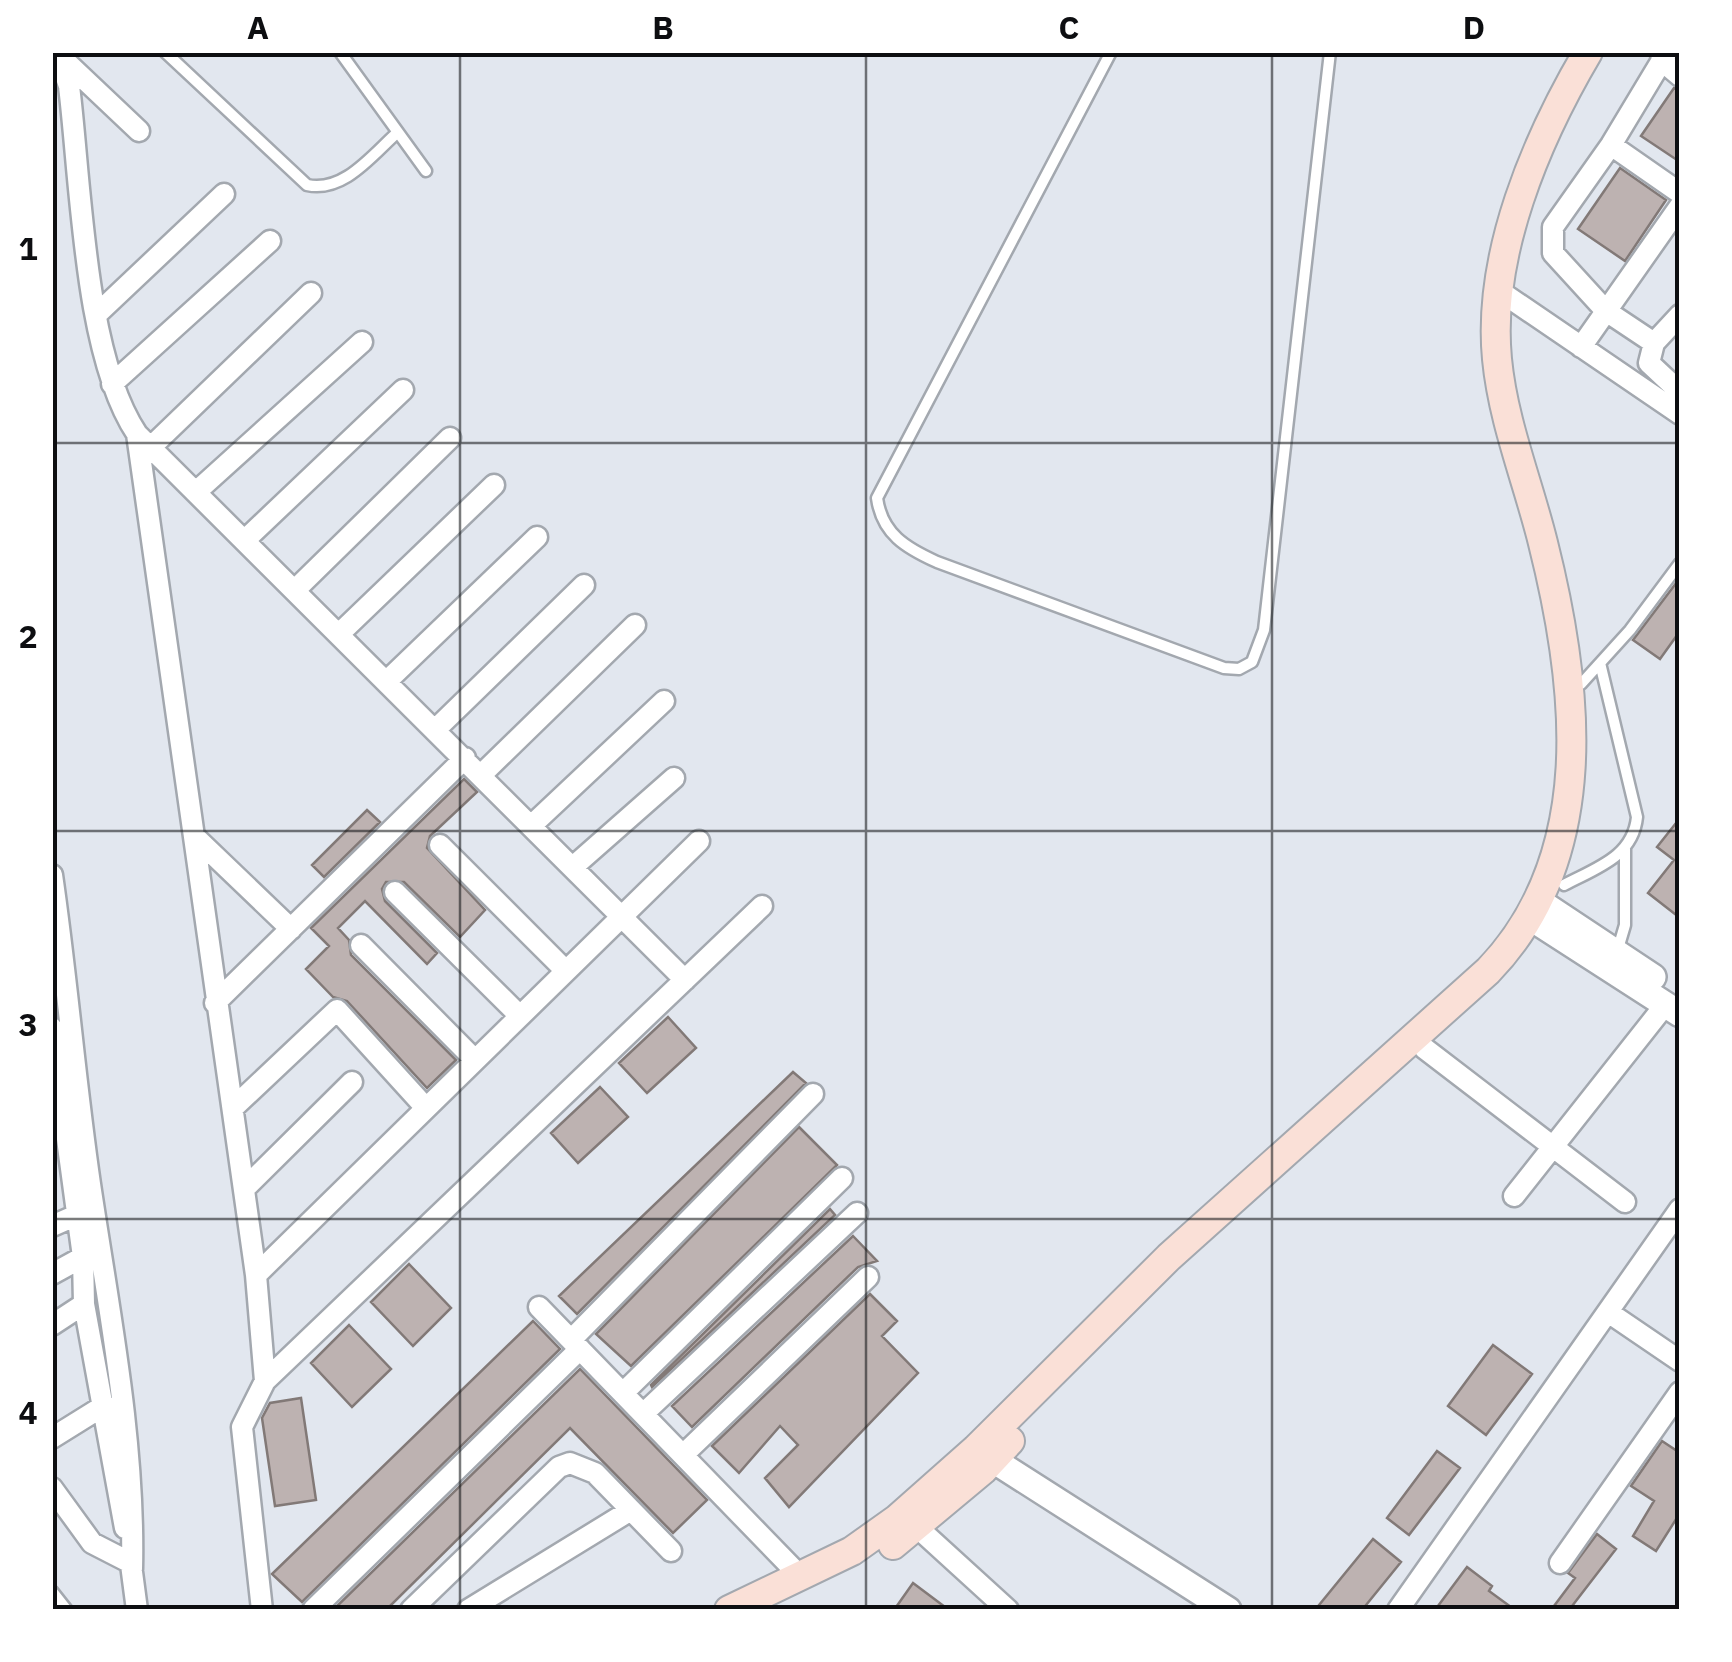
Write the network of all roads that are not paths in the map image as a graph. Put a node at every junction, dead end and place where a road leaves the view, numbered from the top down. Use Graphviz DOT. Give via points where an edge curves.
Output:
graph roads {
  1 [pos="165,52"];
  2 [pos="340,52"];
  3 [pos="1110,52"];
  4 [pos="1330,52"];
  5 [pos="1588,52"];
  6 [pos="1608,52"];
  7 [pos="60,56"];
  8 [pos="1664,56"];
  9 [pos="1680,76"];
  10 [pos="139,131"];
  11 [pos="398,132"];
  12 [pos="1611,145"];
  13 [pos="426,171"];
  14 [pos="1680,193"];
  15 [pos="224,194"];
  16 [pos="1680,206"];
  17 [pos="270,242"];
  18 [pos="312,293"];
  19 [pos="1509,298"];
  20 [pos="1606,311"];
  21 [pos="96,314"];
  22 [pos="1680,315"];
  23 [pos="362,342"];
  24 [pos="1654,343"];
  25 [pos="1581,347"];
  26 [pos="112,384"];
  27 [pos="403,390"];
  28 [pos="1680,392"];
  29 [pos="1680,414"];
  30 [pos="450,438"];
  31 [pos="144,440"];
  32 [pos="494,485"];
  33 [pos="196,492"];
  34 [pos="537,537"];
  35 [pos="245,540"];
  36 [pos="1680,563"];
  37 [pos="584,585"];
  38 [pos="295,590"];
  39 [pos="635,625"];
  40 [pos="339,634"];
  41 [pos="1591,674"];
  42 [pos="388,682"];
  43 [pos="664,701"];
  44 [pos="436,729"];
  45 [pos="465,758"];
  46 [pos="482,774"];
  47 [pos="674,778"];
  48 [pos="532,825"];
  49 [pos="195,837"];
  50 [pos="699,841"];
  51 [pos="440,845"];
  52 [pos="1625,849"];
  53 [pos="574,866"];
  54 [pos="52,876"];
  55 [pos="396,892"];
  56 [pos="762,906"];
  57 [pos="1547,909"];
  58 [pos="623,915"];
  59 [pos="291,929"];
  60 [pos="361,946"];
  61 [pos="1617,953"];
  62 [pos="566,971"];
  63 [pos="685,980"];
  64 [pos="216,1003"];
  65 [pos="1675,1004"];
  66 [pos="520,1016"];
  67 [pos="52,1028"];
  68 [pos="1424,1048"];
  69 [pos="475,1060"];
  70 [pos="352,1082"];
  71 [pos="813,1094"];
  72 [pos="232,1108"];
  73 [pos="426,1108"];
  74 [pos="1553,1146"];
  75 [pos="842,1178"];
  76 [pos="244,1189"];
  77 [pos="1514,1196"];
  78 [pos="1625,1202"];
  79 [pos="1680,1209"];
  80 [pos="858,1212"];
  81 [pos="76,1215"];
  82 [pos="52,1226"];
  83 [pos="84,1257"];
  84 [pos="52,1274"];
  85 [pos="256,1275"];
  86 [pos="868,1278"];
  87 [pos="84,1304"];
  88 [pos="540,1307"];
  89 [pos="1608,1312"];
  90 [pos="52,1325"];
  91 [pos="576,1344"];
  92 [pos="1680,1361"];
  93 [pos="265,1381"];
  94 [pos="1680,1392"];
  95 [pos="623,1393"];
  96 [pos="105,1405"];
  97 [pos="644,1413"];
  98 [pos="52,1438"];
  99 [pos="685,1454"];
  100 [pos="979,1460"];
  101 [pos="52,1488"];
  102 [pos="631,1510"];
  103 [pos="917,1527"];
  104 [pos="671,1552"];
  105 [pos="1560,1563"];
  106 [pos="132,1566"];
  107 [pos="801,1577"];
  108 [pos="52,1591"];
  109 [pos="67,1610"];
  110 [pos="136,1610"];
  111 [pos="262,1610"];
  112 [pos="314,1610"];
  113 [pos="411,1610"];
  114 [pos="468,1610"];
  115 [pos="729,1610"];
  116 [pos="769,1610"];
  117 [pos="1008,1610"];
  118 [pos="1196,1610"];
  119 [pos="1228,1610"];
  120 [pos="1398,1610"];
  1 -- 11 [label="lane" via="307,186 339,184"];
  2 -- 11 [label="lane"];
  3 -- 4 [label="lane" via="877,498 880,518 907,549 937,562 1238,670 1252,662 1264,630"];
  5 -- 19 [label="main road" via="1517,200"];
  6 -- 19 [label="main road" via="1574,112 1534,208"];
  7 -- 10 [label="street"];
  7 -- 21 [label="street" via="70,86"];
  8 -- 9 [label="street"];
  8 -- 12 [label="street"];
  11 -- 13 [label="lane"];
  12 -- 14 [label="street"];
  12 -- 20 [label="street" via="1553,227 1552,242 1552,253"];
  15 -- 21 [label="street"];
  16 -- 20 [label="street"];
  17 -- 26 [label="street"];
  18 -- 31 [label="street"];
  19 -- 25 [label="street"];
  19 -- 41 [label="main road" via="1524,414"];
  19 -- 57 [label="main road" via="1497,358 1544,546 1573,732 1572,779"];
  20 -- 24 [label="street"];
  20 -- 25 [label="street"];
  21 -- 26 [label="street"];
  22 -- 24 [label="street"];
  23 -- 33 [label="street"];
  24 -- 28 [label="street" via="1649,363"];
  25 -- 29 [label="street"];
  26 -- 31 [label="street"];
  27 -- 35 [label="street"];
  30 -- 38 [label="street"];
  31 -- 33 [label="street"];
  31 -- 49 [label="street"];
  32 -- 40 [label="street"];
  33 -- 35 [label="street"];
  34 -- 42 [label="street"];
  35 -- 38 [label="street"];
  36 -- 41 [label="lane"];
  37 -- 44 [label="street"];
  38 -- 40 [label="street"];
  39 -- 46 [label="street"];
  40 -- 42 [label="street"];
  41 -- 52 [label="lane" via="1637,817"];
  41 -- 57 [label="main road" via="1578,843"];
  42 -- 44 [label="street"];
  43 -- 48 [label="street"];
  44 -- 45 [label="street"];
  45 -- 46 [label="street"];
  45 -- 59 [label="street"];
  46 -- 48 [label="street"];
  47 -- 53 [label="street"];
  48 -- 53 [label="street"];
  49 -- 59 [label="street"];
  49 -- 64 [label="street"];
  50 -- 58 [label="street"];
  51 -- 62 [label="street"];
  52 -- 57 [label="lane"];
  52 -- 61 [label="lane" via="1626,924"];
  53 -- 58 [label="street"];
  54 -- 106 [label="street" via="123,1402 134,1500"];
  55 -- 66 [label="street"];
  56 -- 63 [label="street"];
  57 -- 61 [label="street"];
  57 -- 65 [label="street"];
  57 -- 68 [label="main road" via="1500,984"];
  57 -- 100 [label="main road" via="1488,971 1170,1256"];
  58 -- 62 [label="street"];
  58 -- 63 [label="street"];
  59 -- 64 [label="street"];
  60 -- 69 [label="street"];
  61 -- 65 [label="street"];
  62 -- 66 [label="street"];
  63 -- 93 [label="street"];
  64 -- 72 [label="street"];
  65 -- 74 [label="street"];
  66 -- 69 [label="street"];
  67 -- 81 [label="street"];
  68 -- 74 [label="street"];
  68 -- 100 [label="main road"];
  69 -- 73 [label="street"];
  70 -- 76 [label="street"];
  71 -- 91 [label="street"];
  72 -- 73 [label="street" via="337,1010"];
  72 -- 76 [label="street"];
  73 -- 85 [label="street"];
  74 -- 77 [label="street"];
  74 -- 78 [label="street"];
  75 -- 95 [label="street"];
  76 -- 85 [label="street"];
  79 -- 89 [label="street"];
  80 -- 97 [label="street"];
  81 -- 82 [label="street"];
  81 -- 83 [label="street"];
  83 -- 84 [label="street"];
  83 -- 87 [label="street"];
  85 -- 93 [label="street"];
  86 -- 99 [label="street"];
  87 -- 90 [label="street"];
  87 -- 96 [label="street"];
  88 -- 91 [label="street"];
  89 -- 92 [label="street"];
  89 -- 120 [label="street"];
  91 -- 95 [label="street"];
  91 -- 112 [label="street"];
  93 -- 111 [label="street" via="242,1426"];
  94 -- 105 [label="street"];
  95 -- 97 [label="street"];
  96 -- 98 [label="street"];
  96 -- 106 [label="street"];
  97 -- 99 [label="street"];
  99 -- 107 [label="street"];
  100 -- 103 [label="main road"];
  100 -- 107 [label="main road" via="852,1550"];
  100 -- 118 [label="street"];
  100 -- 119 [label="street"];
  101 -- 106 [label="street" via="92,1543"];
  102 -- 104 [label="street"];
  102 -- 113 [label="street" via="594,1474 570,1462"];
  102 -- 114 [label="street"];
  103 -- 116 [label="main road" via="862,1565"];
  103 -- 117 [label="street"];
  106 -- 110 [label="street"];
  107 -- 115 [label="main road"];
  108 -- 109 [label="lane"];
}
